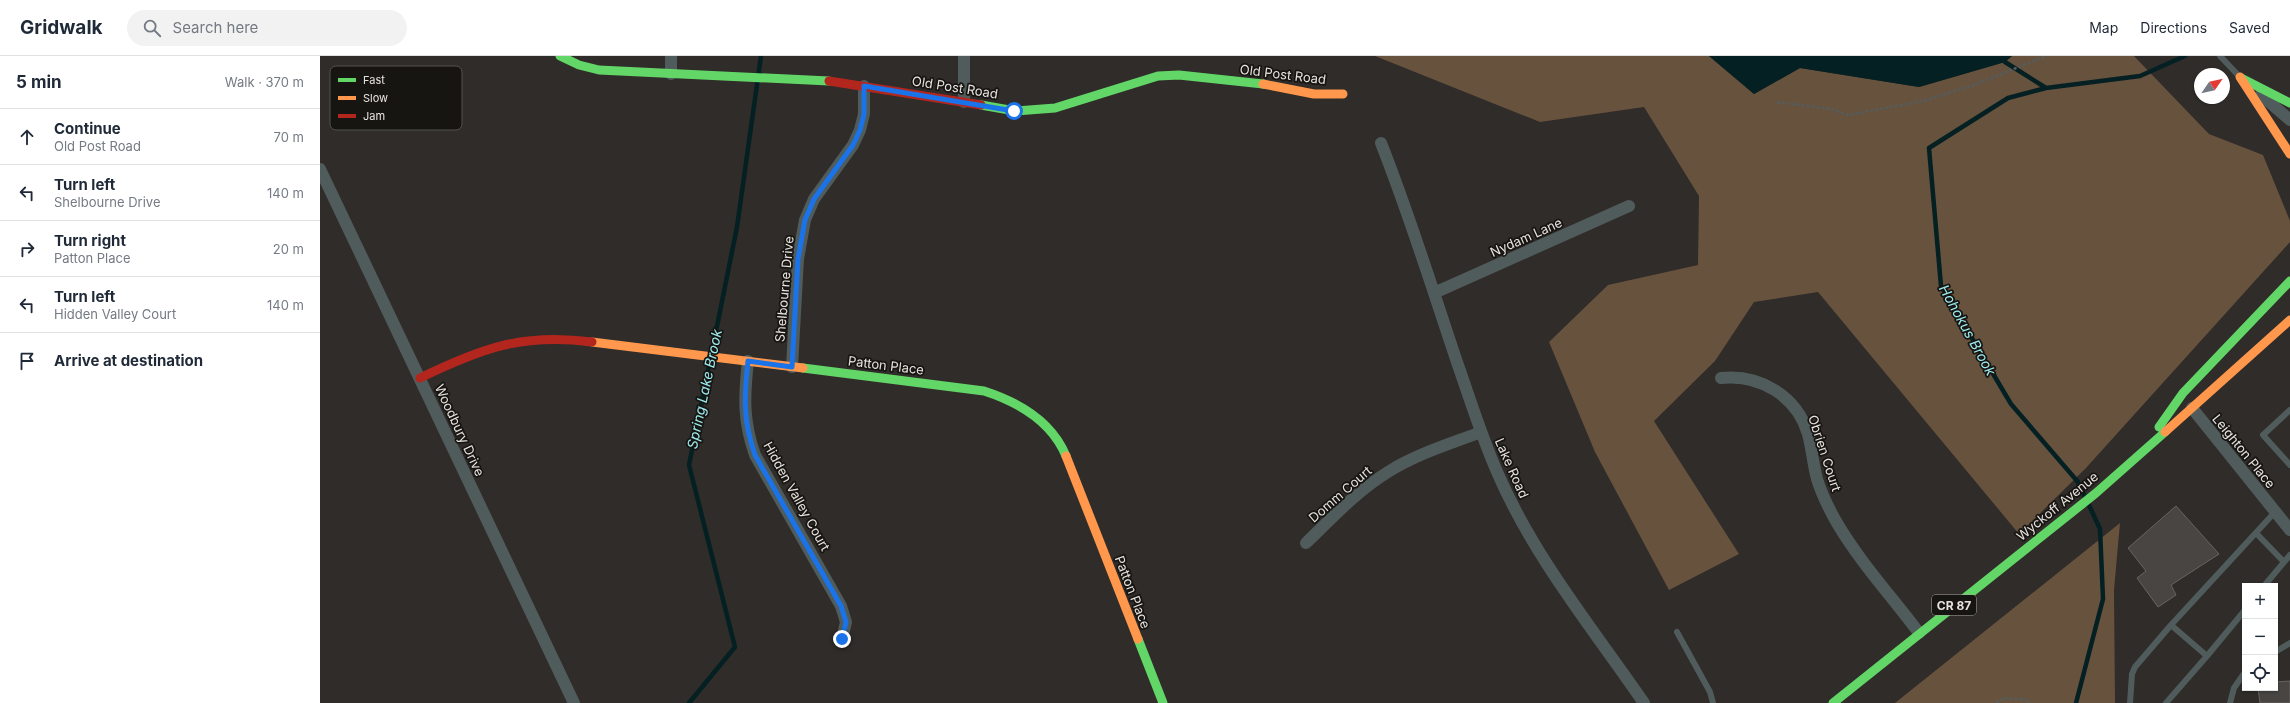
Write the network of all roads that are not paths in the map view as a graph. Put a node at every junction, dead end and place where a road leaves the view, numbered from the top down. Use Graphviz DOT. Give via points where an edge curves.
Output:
graph roads {
  1 [pos="560,56"];
  2 [pos="671,56"];
  3 [pos="964,56"];
  4 [pos="2220,56"];
  5 [pos="671,74"];
  6 [pos="2240,77"];
  7 [pos="864,86"];
  8 [pos="1343,94"];
  9 [pos="964,102"];
  10 [pos="2290,103"];
  11 [pos="2290,120"];
  12 [pos="2290,141"];
  13 [pos="1381,143"];
  14 [pos="2290,154"];
  15 [pos="320,169"];
  16 [pos="1629,206"];
  17 [pos="2290,281"];
  18 [pos="1434,293"];
  19 [pos="2290,320"];
  20 [pos="748,361"];
  21 [pos="792,367"];
  22 [pos="420,378"];
  23 [pos="1721,378"];
  24 [pos="2192,408"];
  25 [pos="2290,410"];
  26 [pos="1481,432"];
  27 [pos="2142,451"];
  28 [pos="2290,465"];
  29 [pos="2275,512"];
  30 [pos="2290,530"];
  31 [pos="2256,532"];
  32 [pos="1306,543"];
  33 [pos="2290,555"];
  34 [pos="2284,562"];
  35 [pos="2266,583"];
  36 [pos="2242,614"];
  37 [pos="2170,625"];
  38 [pos="1677,632"];
  39 [pos="1919,633"];
  40 [pos="842,639"];
  41 [pos="2290,643"];
  42 [pos="2278,650"];
  43 [pos="2207,656"];
  44 [pos="2242,676"];
  45 [pos="574,703"];
  46 [pos="1163,703"];
  47 [pos="1644,703"];
  48 [pos="1713,703"];
  49 [pos="1833,703"];
  50 [pos="2130,703"];
  51 [pos="2166,703"];
  52 [pos="2230,703"];
  1 -- 5 [label="street, Old Post Road" via="579,65 599,70"];
  2 -- 5 [label="street"];
  3 -- 9 [label="street"];
  4 -- 6 [label="lane"];
  5 -- 7 [label="street, Old Post Road" via="790,77"];
  6 -- 10 [label="street"];
  6 -- 11 [label="street"];
  6 -- 12 [label="street"];
  6 -- 14 [label="street"];
  7 -- 9 [label="street, Old Post Road"];
  7 -- 21 [label="street, Shelbourne Drive" via="864,114 860,130 853,145 814,199 804,226 798,259"];
  8 -- 9 [label="street, Old Post Road" via="1314,94 1262,84 1179,75 1137,80 1055,108 1036,111 1014,111"];
  13 -- 18 [label="street, Lake Road" via="1409,216"];
  15 -- 22 [label="street, Woodbury Drive"];
  16 -- 18 [label="street, Nydam Lane"];
  17 -- 27 [label="street" via="2183,394"];
  18 -- 26 [label="street, Lake Road"];
  19 -- 24 [label="street, Wyckoff Avenue / CR 87"];
  20 -- 21 [label="street, Patton Place"];
  20 -- 22 [label="street, Patton Place" via="560,338 535,338 507,342 480,350"];
  20 -- 40 [label="street, Hidden Valley Court" via="744,408 748,436 755,455 841,606 846,622"];
  21 -- 46 [label="street, Patton Place" via="984,391 1020,404 1038,417 1064,452"];
  22 -- 45 [label="street, Woodbury Drive"];
  23 -- 39 [label="street, Obrien Court" via="1747,378 1764,384 1792,405 1808,434 1818,480 1843,534"];
  24 -- 27 [label="street, Wyckoff Avenue / CR 87"];
  24 -- 29 [label="street, Leighton Place"];
  25 -- 28 [label="lane" via="2263,435"];
  26 -- 32 [label="street, Domm Court" via="1413,458 1388,471 1365,488"];
  26 -- 47 [label="street, Lake Road" via="1516,511 1542,556"];
  27 -- 39 [label="street, Wyckoff Avenue / CR 87" via="2077,509"];
  29 -- 30 [label="street, Leighton Place"];
  29 -- 31 [label="lane"];
  31 -- 34 [label="lane"];
  31 -- 37 [label="lane"];
  33 -- 34 [label="lane"];
  34 -- 35 [label="lane"];
  36 -- 43 [label="lane"];
  37 -- 43 [label="lane"];
  37 -- 50 [label="lane" via="2135,667 2132,674"];
  38 -- 48 [label="lane" via="1710,692"];
  39 -- 49 [label="street, Wyckoff Avenue / CR 87"];
  41 -- 42 [label="lane"];
  43 -- 51 [label="lane"];
  44 -- 52 [label="lane" via="2234,688"];
}
